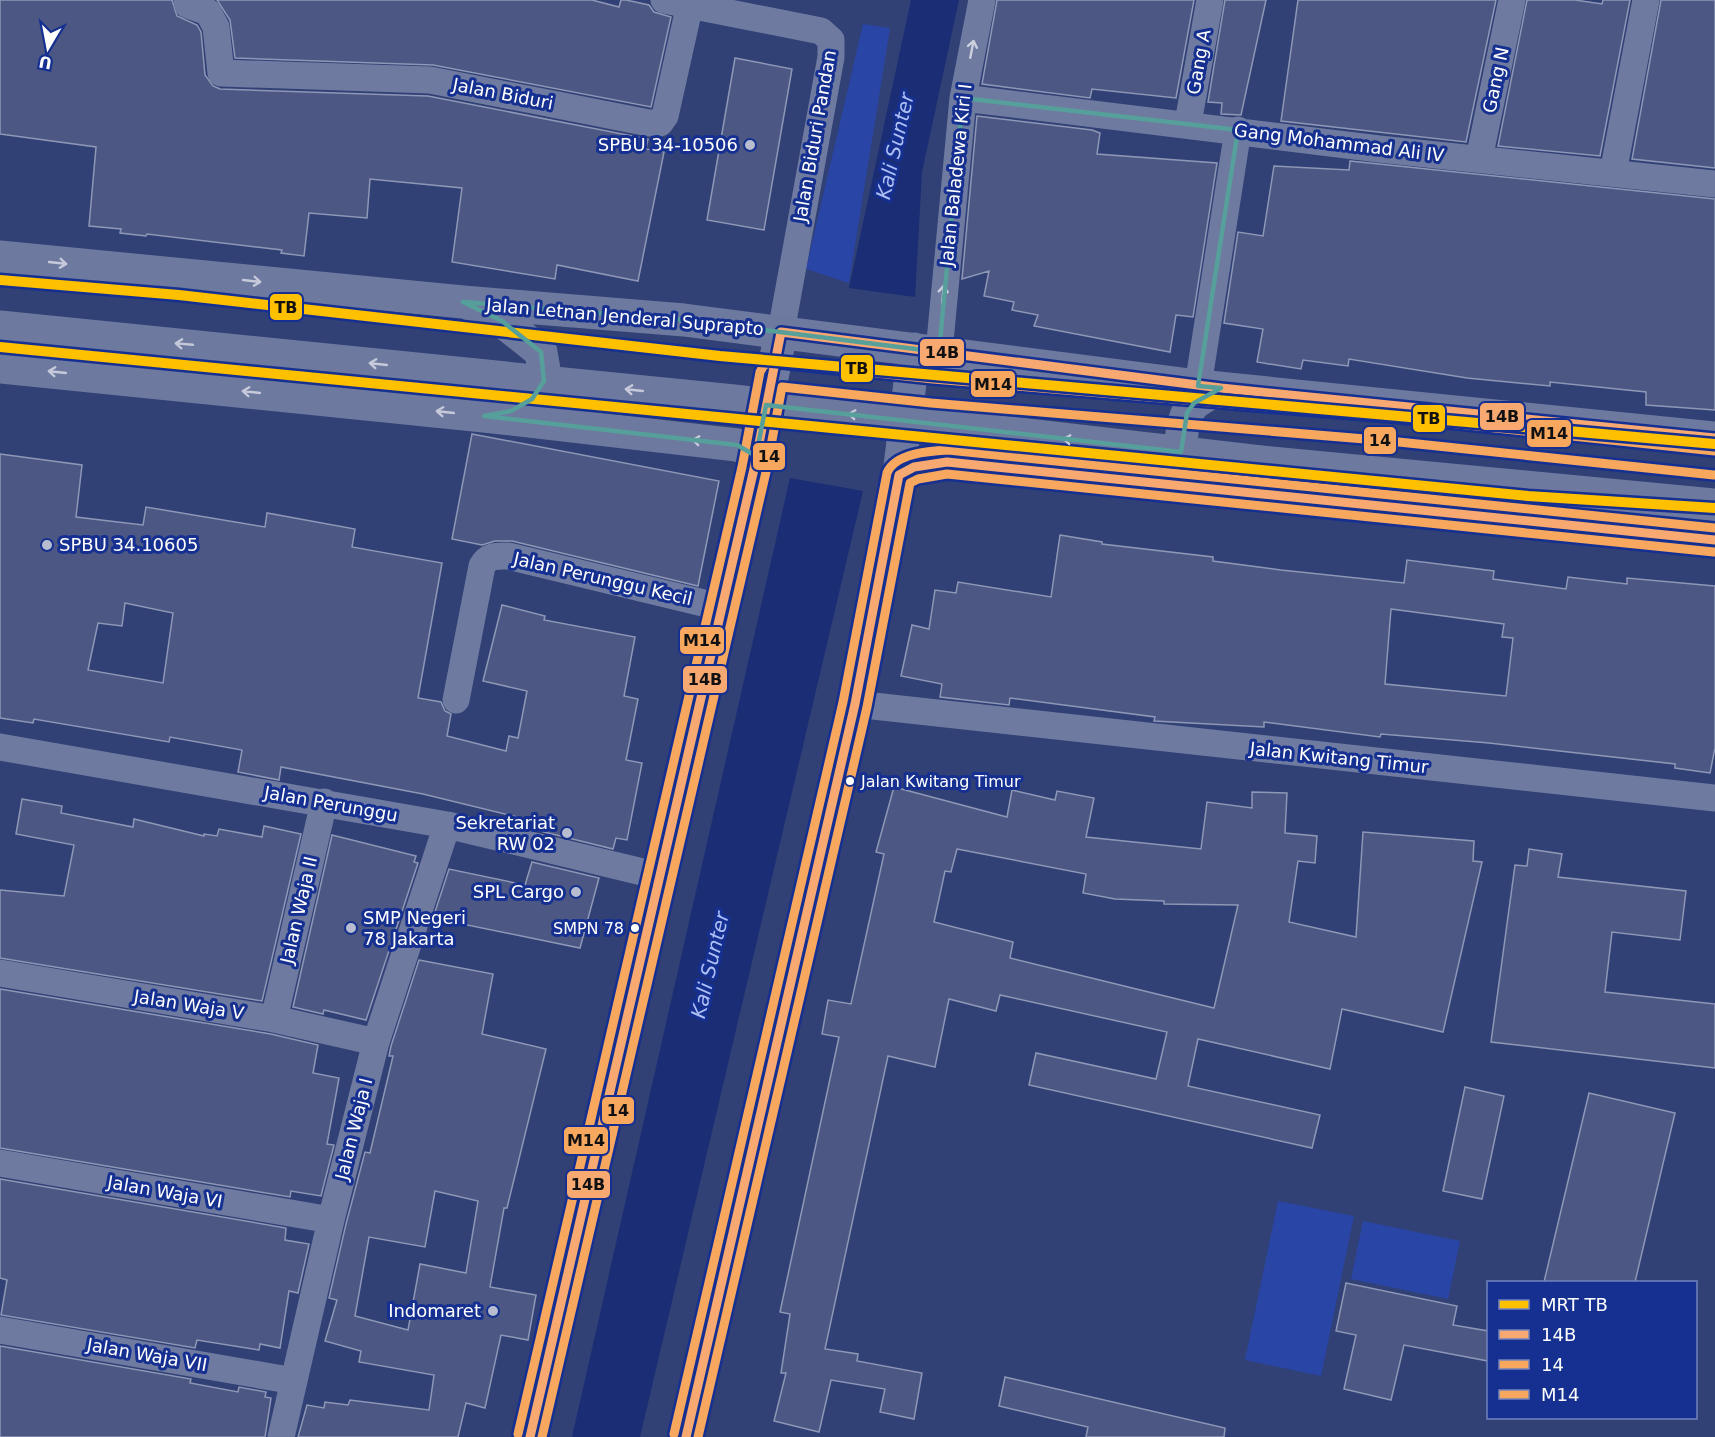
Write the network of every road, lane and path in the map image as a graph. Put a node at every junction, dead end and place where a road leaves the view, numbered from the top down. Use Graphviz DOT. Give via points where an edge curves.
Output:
graph roads {
  1 [pos="187,0"];
  2 [pos="982,0"];
  3 [pos="1210,0"];
  4 [pos="1512,0"];
  5 [pos="1647,0"];
  6 [pos="686,2"];
  7 [pos="963,98"];
  8 [pos="1188,123"];
  9 [pos="1238,130"];
  10 [pos="1479,159"];
  11 [pos="1612,173"];
  12 [pos="1715,184"];
  13 [pos="0,257"];
  14 [pos="463,302"];
  15 [pos="0,327"];
  16 [pos="781,332"];
  17 [pos="927,351"];
  18 [pos="0,367"];
  19 [pos="1209,387"];
  20 [pos="484,416"];
  21 [pos="1715,438"];
  22 [pos="756,456"];
  23 [pos="899,475"];
  24 [pos="1194,488"];
  25 [pos="1715,505"];
  26 [pos="1715,540"];
  27 [pos="720,607"];
  28 [pos="456,700"];
  29 [pos="855,704"];
  30 [pos="0,747"];
  31 [pos="1715,798"];
  32 [pos="324,802"];
  33 [pos="447,825"];
  34 [pos="659,876"];
  35 [pos="0,973"];
  36 [pos="274,1019"];
  37 [pos="376,1042"];
  38 [pos="0,1163"];
  39 [pos="331,1220"];
  40 [pos="0,1330"];
  41 [pos="294,1381"];
  42 [pos="281,1437"];
  43 [pos="530,1437"];
  44 [pos="686,1437"];
  1 -- 6 [label="street, Jalan Biduri" via="188,5 208,12 216,27 221,73 430,80 649,123 660,123 665,116"];
  7 -- 2 [label="street, Jalan Baladewa Kiri I, one-way"];
  3 -- 8 [label="street, Gang A"];
  4 -- 10 [label="street, Gang N"];
  5 -- 11 [label="street"];
  6 -- 16 [label="street, Jalan Biduri Pandan" via="821,31 831,40"];
  7 -- 8 [label="street, Gang Mohammad Ali IV"];
  17 -- 7 [label="street, Jalan Baladewa Kiri I, one-way"];
  8 -- 9 [label="street, Gang Mohammad Ali IV"];
  9 -- 10 [label="street, Gang Mohammad Ali IV"];
  9 -- 19 [label="street"];
  10 -- 11 [label="street, Gang Mohammad Ali IV"];
  11 -- 12 [label="street, Gang Mohammad Ali IV"];
  13 -- 14 [label="main road, Jalan Letnan Jenderal Suprapto, one-way"];
  14 -- 16 [label="main road, Jalan Letnan Jenderal Suprapto"];
  14 -- 20 [label="main road" via="502,321 542,352 544,381 532,399 511,411"];
  25 -- 15 [label="main road, one-way, bridge" via="1261,462 722,400"];
  16 -- 17 [label="main road, Jalan Letnan Jenderal Suprapto"];
  16 -- 22 [label="main road"];
  17 -- 19 [label="main road, Jalan Letnan Jenderal Suprapto"];
  17 -- 23 [label="main road"];
  20 -- 18 [label="main road, one-way"];
  19 -- 21 [label="main road, Jalan Letnan Jenderal Suprapto"];
  19 -- 24 [label="main road" via="1187,413 1180,461 1186,480"];
  22 -- 20 [label="main road, one-way" via="737,445"];
  22 -- 27 [label="main road"];
  23 -- 24 [label="main road" via="914,467 947,462"];
  23 -- 29 [label="main road"];
  24 -- 26 [label="main road"];
  27 -- 28 [label="street, Jalan Perunggu Kecil" via="495,556 482,566"];
  27 -- 34 [label="main road"];
  29 -- 31 [label="street, Jalan Kwitang Timur"];
  29 -- 44 [label="main road"];
  30 -- 32 [label="street, Jalan Perunggu"];
  32 -- 33 [label="street, Jalan Perunggu"];
  32 -- 36 [label="street, Jalan Waja II"];
  33 -- 34 [label="street, Jalan Perunggu"];
  33 -- 37 [label="street, Jalan Waja I"];
  34 -- 43 [label="main road"];
  35 -- 36 [label="street, Jalan Waja V"];
  36 -- 37 [label="street, Jalan Waja V"];
  37 -- 39 [label="street, Jalan Waja I"];
  38 -- 39 [label="street, Jalan Waja VI"];
  39 -- 41 [label="street, Jalan Waja I"];
  40 -- 41 [label="street, Jalan Waja VII"];
  41 -- 42 [label="street, Jalan Waja I"];
}
